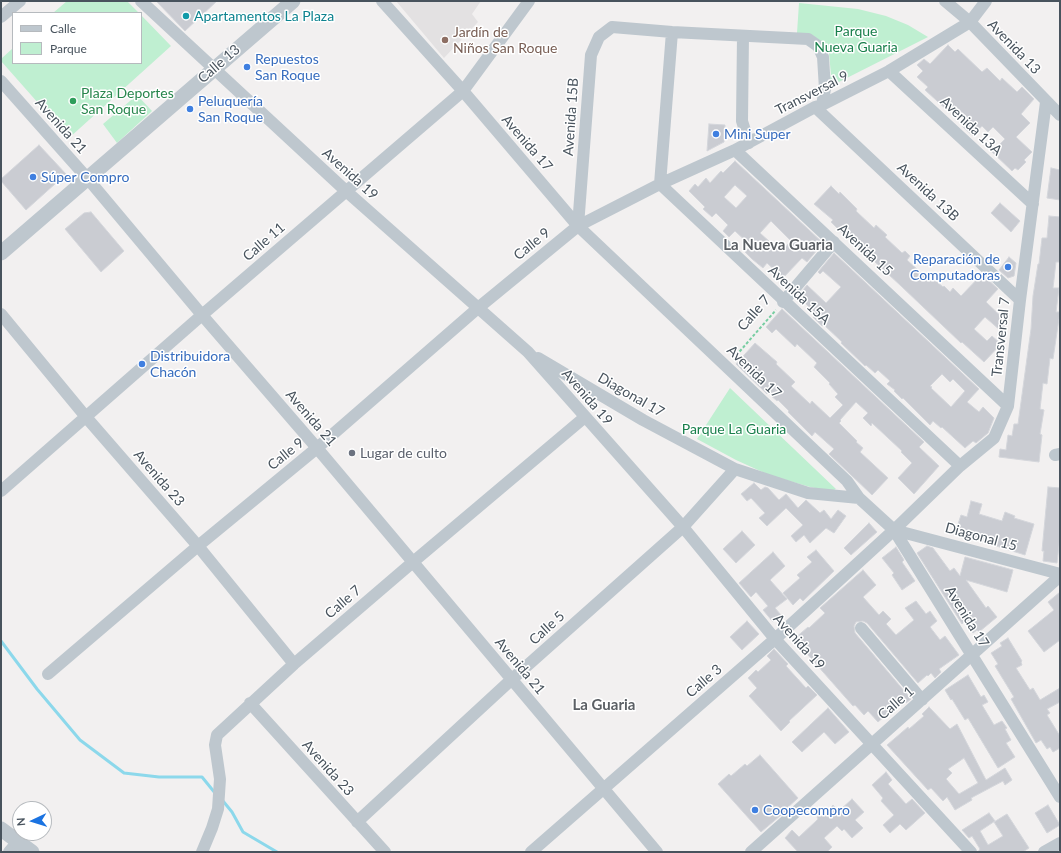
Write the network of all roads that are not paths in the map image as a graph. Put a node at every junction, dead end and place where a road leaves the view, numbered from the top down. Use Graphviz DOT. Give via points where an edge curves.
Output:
graph roads {
  1 [pos="20,1"];
  2 [pos="141,1"];
  3 [pos="293,1"];
  4 [pos="382,1"];
  5 [pos="529,1"];
  6 [pos="945,1"];
  7 [pos="986,1"];
  8 [pos="1,17"];
  9 [pos="970,22"];
  10 [pos="672,32"];
  11 [pos="743,36"];
  12 [pos="214,68"];
  13 [pos="889,71"];
  14 [pos="1,81"];
  15 [pos="463,91"];
  16 [pos="1046,102"];
  17 [pos="819,106"];
  18 [pos="1060,115"];
  19 [pos="749,143"];
  20 [pos="735,150"];
  21 [pos="88,179"];
  22 [pos="660,184"];
  23 [pos="346,191"];
  24 [pos="1033,204"];
  25 [pos="578,226"];
  26 [pos="834,242"];
  27 [pos="1,253"];
  28 [pos="1020,300"];
  29 [pos="783,302"];
  30 [pos="478,308"];
  31 [pos="1,314"];
  32 [pos="202,315"];
  33 [pos="528,352"];
  34 [pos="1008,406"];
  35 [pos="86,417"];
  36 [pos="585,417"];
  37 [pos="317,448"];
  38 [pos="960,466"];
  39 [pos="735,469"];
  40 [pos="1,491"];
  41 [pos="859,498"];
  42 [pos="683,527"];
  43 [pos="894,530"];
  44 [pos="198,546"];
  45 [pos="413,562"];
  46 [pos="1060,575"];
  47 [pos="861,628"];
  48 [pos="775,639"];
  49 [pos="973,655"];
  50 [pos="294,664"];
  51 [pos="48,674"];
  52 [pos="511,680"];
  53 [pos="922,700"];
  54 [pos="250,703"];
  55 [pos="872,744"];
  56 [pos="603,788"];
  57 [pos="1060,797"];
  58 [pos="357,822"];
  59 [pos="1,829"];
  60 [pos="1060,844"];
  61 [pos="14,846"];
  62 [pos="32,852"];
  63 [pos="202,852"];
  64 [pos="385,852"];
  65 [pos="532,852"];
  66 [pos="657,852"];
  67 [pos="752,852"];
  68 [pos="971,852"];
  69 [pos="1044,852"];
  1 -- 8 [label="street"];
  2 -- 12 [label="street, Avenida 19"];
  3 -- 12 [label="street, Calle 13"];
  4 -- 15 [label="street, Avenida 17"];
  5 -- 15 [label="street, Calle 11"];
  6 -- 9 [label="street, Avenida 13"];
  7 -- 9 [label="street"];
  9 -- 13 [label="street, Transversal 9"];
  9 -- 16 [label="street, Avenida 13"];
  10 -- 11 [label="street"];
  10 -- 22 [label="street"];
  10 -- 25 [label="street, Avenida 15B" via="612,27 599,36 591,55"];
  11 -- 17 [label="street" via="808,39 818,46 823,57 825,89"];
  11 -- 19 [label="street" via="742,121"];
  12 -- 21 [label="street, Calle 13"];
  12 -- 23 [label="street, Avenida 19"];
  13 -- 17 [label="street, Transversal 9"];
  13 -- 24 [label="street, Avenida 13A"];
  14 -- 21 [label="street, Avenida 21"];
  15 -- 23 [label="street, Calle 11"];
  15 -- 25 [label="street, Avenida 17"];
  16 -- 18 [label="street, Avenida 13"];
  16 -- 24 [label="street, Transversal 7"];
  17 -- 19 [label="street, Transversal 9"];
  17 -- 28 [label="street, Avenida 13B"];
  19 -- 20 [label="street, Transversal 9"];
  20 -- 22 [label="street, Transversal 9"];
  20 -- 26 [label="street, Avenida 15"];
  21 -- 27 [label="street, Calle 13"];
  21 -- 32 [label="street, Avenida 21"];
  22 -- 25 [label="street, Transversal 9"];
  22 -- 29 [label="street, Avenida 15A"];
  23 -- 30 [label="street, Avenida 19"];
  23 -- 32 [label="street, Calle 11"];
  24 -- 28 [label="street, Transversal 7"];
  25 -- 30 [label="street, Calle 9"];
  25 -- 41 [label="street, Avenida 17" via="846,481"];
  26 -- 29 [label="street, Calle 7"];
  26 -- 34 [label="street, Avenida 15"];
  28 -- 34 [label="street, Transversal 7"];
  29 -- 38 [label="street, Avenida 15A"];
  30 -- 33 [label="street, Avenida 19"];
  30 -- 37 [label="street, Calle 9"];
  31 -- 35 [label="street, Avenida 23"];
  32 -- 35 [label="street, Calle 11"];
  32 -- 37 [label="street, Avenida 21"];
  33 -- 36 [label="street, Avenida 19"];
  33 -- 39 [label="street, Diagonal 17" via="643,420"];
  34 -- 38 [label="street, Transversal 7" via="994,438"];
  35 -- 40 [label="street, Calle 11"];
  35 -- 44 [label="street, Avenida 23"];
  36 -- 42 [label="street, Avenida 19"];
  36 -- 45 [label="street, Calle 7"];
  37 -- 44 [label="street, Calle 9"];
  37 -- 45 [label="street, Avenida 21"];
  38 -- 43 [label="street, Transversal 7"];
  39 -- 41 [label="street, Diagonal 17" via="808,493"];
  39 -- 42 [label="street, Calle 5"];
  41 -- 43 [label="street, Avenida 17"];
  42 -- 48 [label="street, Avenida 19"];
  42 -- 52 [label="street, Calle 5"];
  43 -- 46 [label="street, Diagonal 15"];
  43 -- 48 [label="street, Calle 3"];
  43 -- 49 [label="street, Avenida 17"];
  44 -- 50 [label="street, Avenida 23"];
  44 -- 51 [label="street, Calle 9"];
  45 -- 50 [label="street, Calle 7"];
  45 -- 52 [label="street, Avenida 21"];
  46 -- 49 [label="street, Calle 1"];
  47 -- 53 [label="street"];
  48 -- 55 [label="street, Avenida 19"];
  48 -- 56 [label="street, Calle 3"];
  49 -- 53 [label="street, Calle 1"];
  49 -- 57 [label="street, Avenida 17"];
  50 -- 54 [label="street, Calle 7"];
  52 -- 56 [label="street, Avenida 21"];
  52 -- 58 [label="street, Calle 5"];
  53 -- 55 [label="street, Calle 1"];
  54 -- 58 [label="street, Avenida 23"];
  54 -- 63 [label="street, Calle 7" via="217,735 215,745 220,794 218,809"];
  55 -- 67 [label="street, Calle 1"];
  55 -- 68 [label="street, Avenida 19"];
  56 -- 65 [label="street, Calle 3"];
  56 -- 66 [label="street, Avenida 21"];
  58 -- 64 [label="street, Avenida 23"];
  59 -- 61 [label="street"];
  60 -- 69 [label="street"];
  61 -- 62 [label="street"];
}
